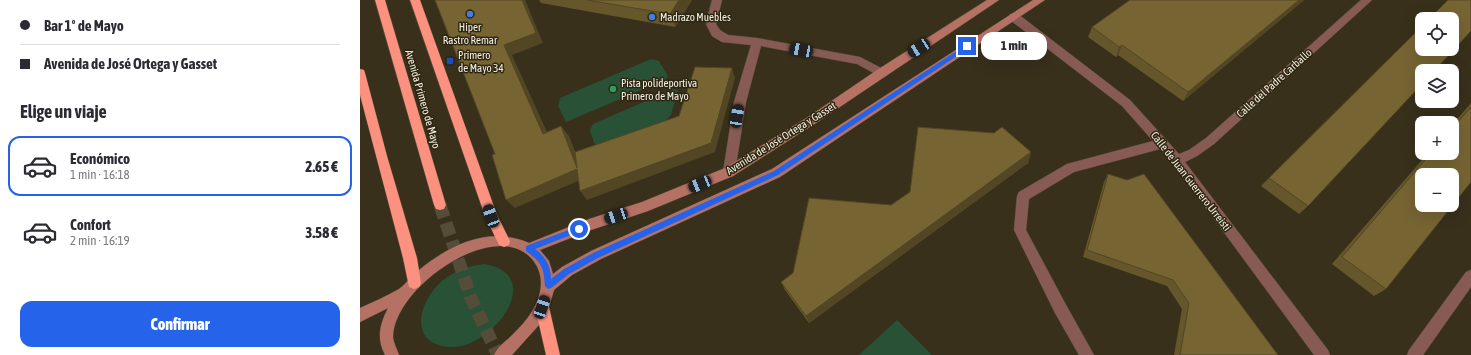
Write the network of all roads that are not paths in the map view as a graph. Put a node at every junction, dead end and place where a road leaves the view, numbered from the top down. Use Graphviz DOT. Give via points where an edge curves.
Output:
graph roads {
  1 [pos="380,0"];
  2 [pos="415,0"];
  3 [pos="716,0"];
  4 [pos="1040,0"];
  5 [pos="1367,0"];
  6 [pos="992,1"];
  7 [pos="1014,17"];
  8 [pos="757,42"];
  9 [pos="360,73"];
  10 [pos="881,73"];
  11 [pos="1163,143"];
  12 [pos="1177,160"];
  13 [pos="729,172"];
  14 [pos="440,205"];
  15 [pos="504,241"];
  16 [pos="528,248"];
  17 [pos="1471,276"];
  18 [pos="414,283"];
  19 [pos="548,286"];
  20 [pos="404,293"];
  21 [pos="542,307"];
  22 [pos="360,314"];
  23 [pos="392,355"];
  24 [pos="502,355"];
  25 [pos="554,355"];
  26 [pos="1087,355"];
  27 [pos="1323,355"];
  28 [pos="1414,355"];
  1 -- 14 [label="highway, Avenida Primero de Mayo"];
  2 -- 15 [label="highway" via="491,216"];
  3 -- 8 [label="street" via="711,24 716,33 726,39"];
  4 -- 7 [label="main road, Avenida de José Ortega y Gasset"];
  5 -- 12 [label="street, Calle del Padre Carballo" via="1210,141"];
  6 -- 10 [label="main road, Avenida de José Ortega y Gasset"];
  7 -- 11 [label="street, Calle de Juan Guerrero Urreisti" via="1126,103"];
  7 -- 19 [label="main road, Avenida de José Ortega y Gasset" via="776,173 590,258"];
  8 -- 10 [label="street" via="860,61"];
  8 -- 13 [label="street" via="740,102"];
  9 -- 18 [label="highway" via="380,156 410,258"];
  10 -- 13 [label="main road, Avenida de José Ortega y Gasset"];
  11 -- 12 [label="street, Calle de Juan Guerrero Urreisti"];
  11 -- 26 [label="street" via="1071,168 1023,196 1020,230"];
  12 -- 27 [label="street, Calle de Juan Guerrero Urreisti"];
  13 -- 16 [label="main road, Avenida de José Ortega y Gasset" via="644,207"];
  15 -- 16 [label="main road"];
  15 -- 18 [label="main road" via="488,242 459,251 442,260"];
  16 -- 19 [label="main road" via="548,269"];
  17 -- 28 [label="street"];
  18 -- 20 [label="main road"];
  19 -- 21 [label="main road"];
  20 -- 22 [label="main road"];
  20 -- 23 [label="main road" via="391,315 387,332 387,344"];
  21 -- 24 [label="main road" via="530,327"];
  21 -- 25 [label="highway"];
}
